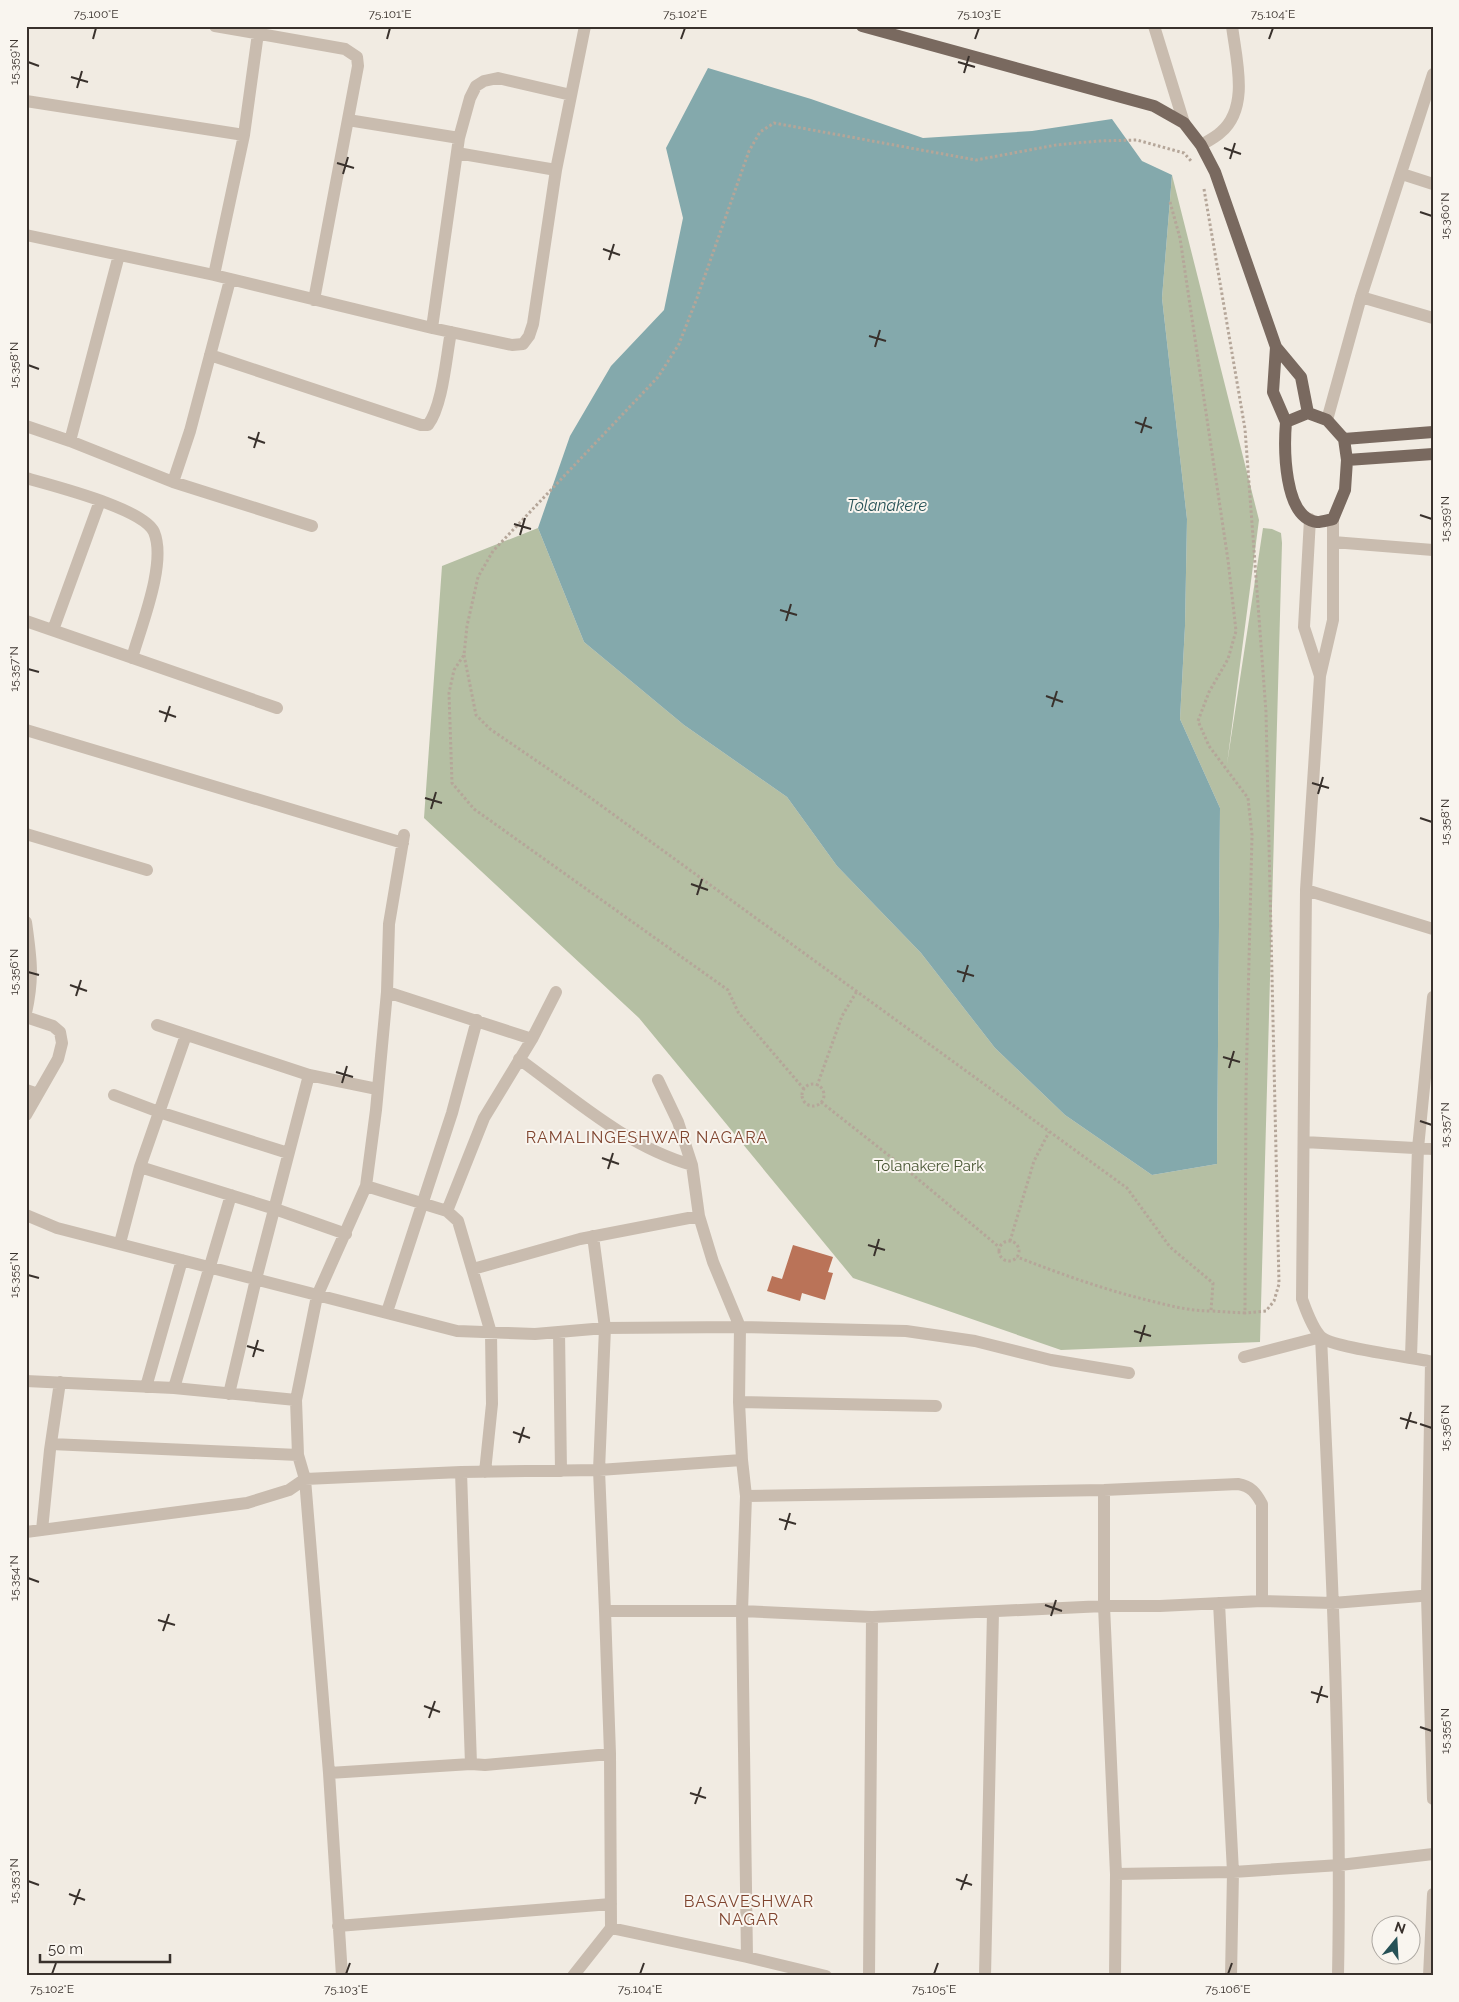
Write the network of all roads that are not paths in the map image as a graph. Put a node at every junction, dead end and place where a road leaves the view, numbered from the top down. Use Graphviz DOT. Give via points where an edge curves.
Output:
graph roads {
  1 [pos="215,26"];
  2 [pos="586,26"];
  3 [pos="862,26"];
  4 [pos="1154,26"];
  5 [pos="1232,26"];
  6 [pos="258,30"];
  7 [pos="1433,74"];
  8 [pos="571,95"];
  9 [pos="26,101"];
  10 [pos="348,120"];
  11 [pos="1184,123"];
  12 [pos="244,135"];
  13 [pos="459,138"];
  14 [pos="1202,145"];
  15 [pos="457,153"];
  16 [pos="556,170"];
  17 [pos="1402,174"];
  18 [pos="1433,184"];
  19 [pos="26,235"];
  20 [pos="119,255"];
  21 [pos="214,275"];
  22 [pos="230,280"];
  23 [pos="1361,296"];
  24 [pos="314,300"];
  25 [pos="1433,318"];
  26 [pos="432,328"];
  27 [pos="451,332"];
  28 [pos="1276,347"];
  29 [pos="210,355"];
  30 [pos="1308,412"];
  31 [pos="1327,420"];
  32 [pos="1286,422"];
  33 [pos="26,426"];
  34 [pos="1433,432"];
  35 [pos="1344,439"];
  36 [pos="70,441"];
  37 [pos="1433,454"];
  38 [pos="1347,460"];
  39 [pos="26,478"];
  40 [pos="173,482"];
  41 [pos="100,501"];
  42 [pos="1310,519"];
  43 [pos="1333,519"];
  44 [pos="312,526"];
  45 [pos="1333,542"];
  46 [pos="1433,550"];
  47 [pos="26,621"];
  48 [pos="53,630"];
  49 [pos="132,658"];
  50 [pos="1320,676"];
  51 [pos="277,708"];
  52 [pos="26,730"];
  53 [pos="26,834"];
  54 [pos="147,870"];
  55 [pos="1306,890"];
  56 [pos="26,922"];
  57 [pos="1433,929"];
  58 [pos="29,956"];
  59 [pos="388,992"];
  60 [pos="556,992"];
  61 [pos="1433,997"];
  62 [pos="26,1015"];
  63 [pos="477,1020"];
  64 [pos="157,1025"];
  65 [pos="186,1035"];
  66 [pos="532,1039"];
  67 [pos="519,1059"];
  68 [pos="309,1076"];
  69 [pos="658,1080"];
  70 [pos="377,1089"];
  71 [pos="32,1092"];
  72 [pos="114,1095"];
  73 [pos="159,1112"];
  74 [pos="26,1115"];
  75 [pos="1304,1142"];
  76 [pos="1418,1148"];
  77 [pos="1433,1149"];
  78 [pos="288,1153"];
  79 [pos="692,1165"];
  80 [pos="140,1168"];
  81 [pos="366,1186"];
  82 [pos="231,1195"];
  83 [pos="424,1203"];
  84 [pos="275,1208"];
  85 [pos="447,1211"];
  86 [pos="28,1216"];
  87 [pos="699,1216"];
  88 [pos="346,1234"];
  89 [pos="593,1236"];
  90 [pos="120,1243"];
  91 [pos="182,1260"];
  92 [pos="210,1267"];
  93 [pos="473,1270"];
  94 [pos="256,1279"];
  95 [pos="317,1296"];
  96 [pos="387,1312"];
  97 [pos="740,1327"];
  98 [pos="605,1328"];
  99 [pos="559,1332"];
  100 [pos="491,1333"];
  101 [pos="1321,1337"];
  102 [pos="1244,1357"];
  103 [pos="1411,1357"];
  104 [pos="1432,1362"];
  105 [pos="1128,1373"];
  106 [pos="26,1381"];
  107 [pos="60,1382"];
  108 [pos="146,1387"];
  109 [pos="174,1388"];
  110 [pos="230,1394"];
  111 [pos="296,1400"];
  112 [pos="739,1402"];
  113 [pos="936,1406"];
  114 [pos="51,1444"];
  115 [pos="298,1455"];
  116 [pos="742,1460"];
  117 [pos="600,1470"];
  118 [pos="561,1471"];
  119 [pos="461,1472"];
  120 [pos="485,1472"];
  121 [pos="305,1479"];
  122 [pos="1104,1490"];
  123 [pos="746,1496"];
  124 [pos="42,1530"];
  125 [pos="26,1532"];
  126 [pos="1430,1596"];
  127 [pos="1262,1601"];
  128 [pos="1219,1603"];
  129 [pos="1333,1603"];
  130 [pos="1104,1606"];
  131 [pos="605,1611"];
  132 [pos="742,1611"];
  133 [pos="993,1612"];
  134 [pos="872,1617"];
  135 [pos="610,1754"];
  136 [pos="472,1764"];
  137 [pos="329,1773"];
  138 [pos="1433,1799"];
  139 [pos="1433,1854"];
  140 [pos="1340,1865"];
  141 [pos="1233,1872"];
  142 [pos="1116,1874"];
  143 [pos="1433,1894"];
  144 [pos="611,1904"];
  145 [pos="338,1926"];
  146 [pos="611,1928"];
  147 [pos="747,1957"];
  148 [pos="342,1976"];
  149 [pos="573,1976"];
  150 [pos="826,1976"];
  151 [pos="869,1976"];
  152 [pos="985,1976"];
  153 [pos="1115,1976"];
  154 [pos="1231,1976"];
  155 [pos="1338,1976"];
  156 [pos="1429,1976"];
  1 -- 6 [label="street"];
  2 -- 8 [label="street"];
  3 -- 11 [label="main road" via="1154,106"];
  4 -- 11 [label="street"];
  5 -- 14 [label="street" via="1239,97 1231,120 1222,132"];
  6 -- 10 [label="street" via="345,49 357,57"];
  6 -- 12 [label="street"];
  7 -- 17 [label="street"];
  8 -- 13 [label="street" via="498,78 484,81 476,86 470,98"];
  8 -- 16 [label="street"];
  9 -- 12 [label="street"];
  10 -- 13 [label="street"];
  10 -- 24 [label="street"];
  11 -- 14 [label="main road"];
  12 -- 21 [label="street"];
  13 -- 15 [label="street"];
  14 -- 28 [label="main road"];
  15 -- 16 [label="street"];
  15 -- 26 [label="street"];
  16 -- 27 [label="street" via="530,336 523,344 512,345"];
  17 -- 18 [label="street"];
  17 -- 23 [label="street"];
  19 -- 20 [label="street"];
  20 -- 21 [label="street"];
  20 -- 36 [label="street"];
  21 -- 22 [label="street"];
  22 -- 24 [label="street"];
  22 -- 29 [label="street"];
  23 -- 25 [label="street"];
  23 -- 31 [label="street"];
  24 -- 26 [label="street"];
  26 -- 27 [label="street"];
  27 -- 29 [label="street" via="433,418 421,426"];
  28 -- 30 [label="main road" via="1301,377"];
  28 -- 32 [label="main road" via="1273,392"];
  29 -- 40 [label="street"];
  30 -- 31 [label="main road"];
  30 -- 32 [label="main road"];
  31 -- 35 [label="main road"];
  32 -- 42 [label="main road" via="1286,477 1303,516"];
  33 -- 36 [label="street"];
  34 -- 35 [label="main road"];
  35 -- 38 [label="main road"];
  36 -- 40 [label="street"];
  37 -- 38 [label="main road"];
  38 -- 43 [label="main road" via="1345,490"];
  39 -- 41 [label="street"];
  40 -- 44 [label="street"];
  41 -- 48 [label="street"];
  41 -- 49 [label="street" via="142,519 154,531 157,572"];
  42 -- 43 [label="main road" via="1317,522"];
  42 -- 50 [label="street" via="1304,627"];
  43 -- 45 [label="street"];
  45 -- 46 [label="street"];
  45 -- 50 [label="street" via="1333,620"];
  47 -- 48 [label="street"];
  48 -- 49 [label="street"];
  49 -- 51 [label="street"];
  50 -- 55 [label="street"];
  52 -- 59 [label="street" via="403,839 389,924"];
  53 -- 54 [label="street"];
  55 -- 57 [label="street"];
  55 -- 75 [label="street"];
  56 -- 58 [label="street"];
  58 -- 62 [label="street" via="32,987"];
  59 -- 63 [label="street"];
  59 -- 70 [label="street"];
  60 -- 66 [label="street"];
  61 -- 76 [label="street"];
  62 -- 71 [label="street" via="53,1026 60,1032 62,1043 58,1059"];
  63 -- 66 [label="street"];
  63 -- 83 [label="street"];
  64 -- 65 [label="street"];
  65 -- 68 [label="street"];
  65 -- 73 [label="street"];
  66 -- 67 [label="street"];
  67 -- 79 [label="street" via="616,1129 662,1155"];
  67 -- 85 [label="street" via="484,1118"];
  68 -- 70 [label="street"];
  68 -- 78 [label="street"];
  69 -- 79 [label="street" via="678,1122"];
  70 -- 81 [label="street"];
  71 -- 74 [label="street"];
  72 -- 73 [label="street"];
  73 -- 78 [label="street"];
  73 -- 80 [label="street"];
  75 -- 76 [label="street"];
  75 -- 101 [label="street" via="1302,1299"];
  76 -- 77 [label="street"];
  76 -- 103 [label="street"];
  78 -- 84 [label="street"];
  79 -- 87 [label="street"];
  80 -- 82 [label="street"];
  80 -- 90 [label="street"];
  81 -- 83 [label="street"];
  81 -- 88 [label="street"];
  82 -- 84 [label="street"];
  82 -- 92 [label="street"];
  83 -- 85 [label="street"];
  83 -- 96 [label="street"];
  84 -- 88 [label="street"];
  84 -- 94 [label="street"];
  85 -- 93 [label="street" via="458,1221"];
  86 -- 90 [label="street" via="56,1228"];
  87 -- 89 [label="street"];
  87 -- 97 [label="street" via="713,1262"];
  88 -- 95 [label="street"];
  89 -- 93 [label="street"];
  89 -- 98 [label="street"];
  90 -- 91 [label="street"];
  91 -- 92 [label="street"];
  91 -- 108 [label="street"];
  92 -- 94 [label="street"];
  92 -- 109 [label="street"];
  93 -- 100 [label="street"];
  94 -- 95 [label="street"];
  94 -- 110 [label="street"];
  95 -- 96 [label="street"];
  95 -- 111 [label="street"];
  96 -- 100 [label="street" via="457,1331"];
  97 -- 98 [label="street"];
  97 -- 105 [label="street" via="906,1331 974,1341 1050,1360"];
  97 -- 112 [label="street"];
  98 -- 99 [label="street"];
  98 -- 117 [label="street"];
  99 -- 100 [label="street"];
  99 -- 118 [label="street"];
  100 -- 120 [label="street" via="492,1404"];
  101 -- 102 [label="street"];
  101 -- 103 [label="street" via="1338,1345"];
  101 -- 129 [label="street"];
  103 -- 104 [label="street"];
  104 -- 126 [label="street"];
  106 -- 107 [label="street"];
  107 -- 108 [label="street"];
  107 -- 114 [label="street"];
  108 -- 109 [label="street"];
  109 -- 110 [label="street"];
  110 -- 111 [label="street"];
  111 -- 115 [label="street"];
  112 -- 113 [label="street"];
  112 -- 116 [label="street"];
  114 -- 115 [label="street"];
  114 -- 124 [label="street"];
  115 -- 121 [label="street"];
  116 -- 117 [label="street"];
  116 -- 123 [label="street"];
  117 -- 118 [label="street"];
  117 -- 131 [label="street"];
  118 -- 120 [label="street"];
  119 -- 120 [label="street"];
  119 -- 121 [label="street"];
  119 -- 136 [label="street"];
  121 -- 124 [label="street" via="289,1490 247,1503"];
  121 -- 137 [label="street"];
  122 -- 123 [label="street"];
  122 -- 127 [label="street" via="1247,1486 1262,1504"];
  122 -- 130 [label="street"];
  123 -- 132 [label="street"];
  124 -- 125 [label="street"];
  126 -- 129 [label="street"];
  126 -- 138 [label="street"];
  127 -- 128 [label="street"];
  127 -- 129 [label="street"];
  128 -- 130 [label="street"];
  128 -- 141 [label="street"];
  129 -- 140 [label="street"];
  130 -- 133 [label="street"];
  130 -- 142 [label="street"];
  131 -- 132 [label="street"];
  131 -- 135 [label="street"];
  132 -- 134 [label="street"];
  132 -- 147 [label="street"];
  133 -- 134 [label="street"];
  133 -- 152 [label="street"];
  134 -- 151 [label="street"];
  135 -- 136 [label="street"];
  135 -- 144 [label="street"];
  136 -- 137 [label="street"];
  137 -- 145 [label="street"];
  139 -- 140 [label="street"];
  140 -- 141 [label="street"];
  140 -- 155 [label="street"];
  141 -- 142 [label="street"];
  141 -- 154 [label="street"];
  142 -- 153 [label="street"];
  143 -- 156 [label="street"];
  144 -- 145 [label="street"];
  144 -- 146 [label="street"];
  145 -- 148 [label="street"];
  146 -- 147 [label="street"];
  146 -- 149 [label="street"];
  147 -- 150 [label="street"];
}
